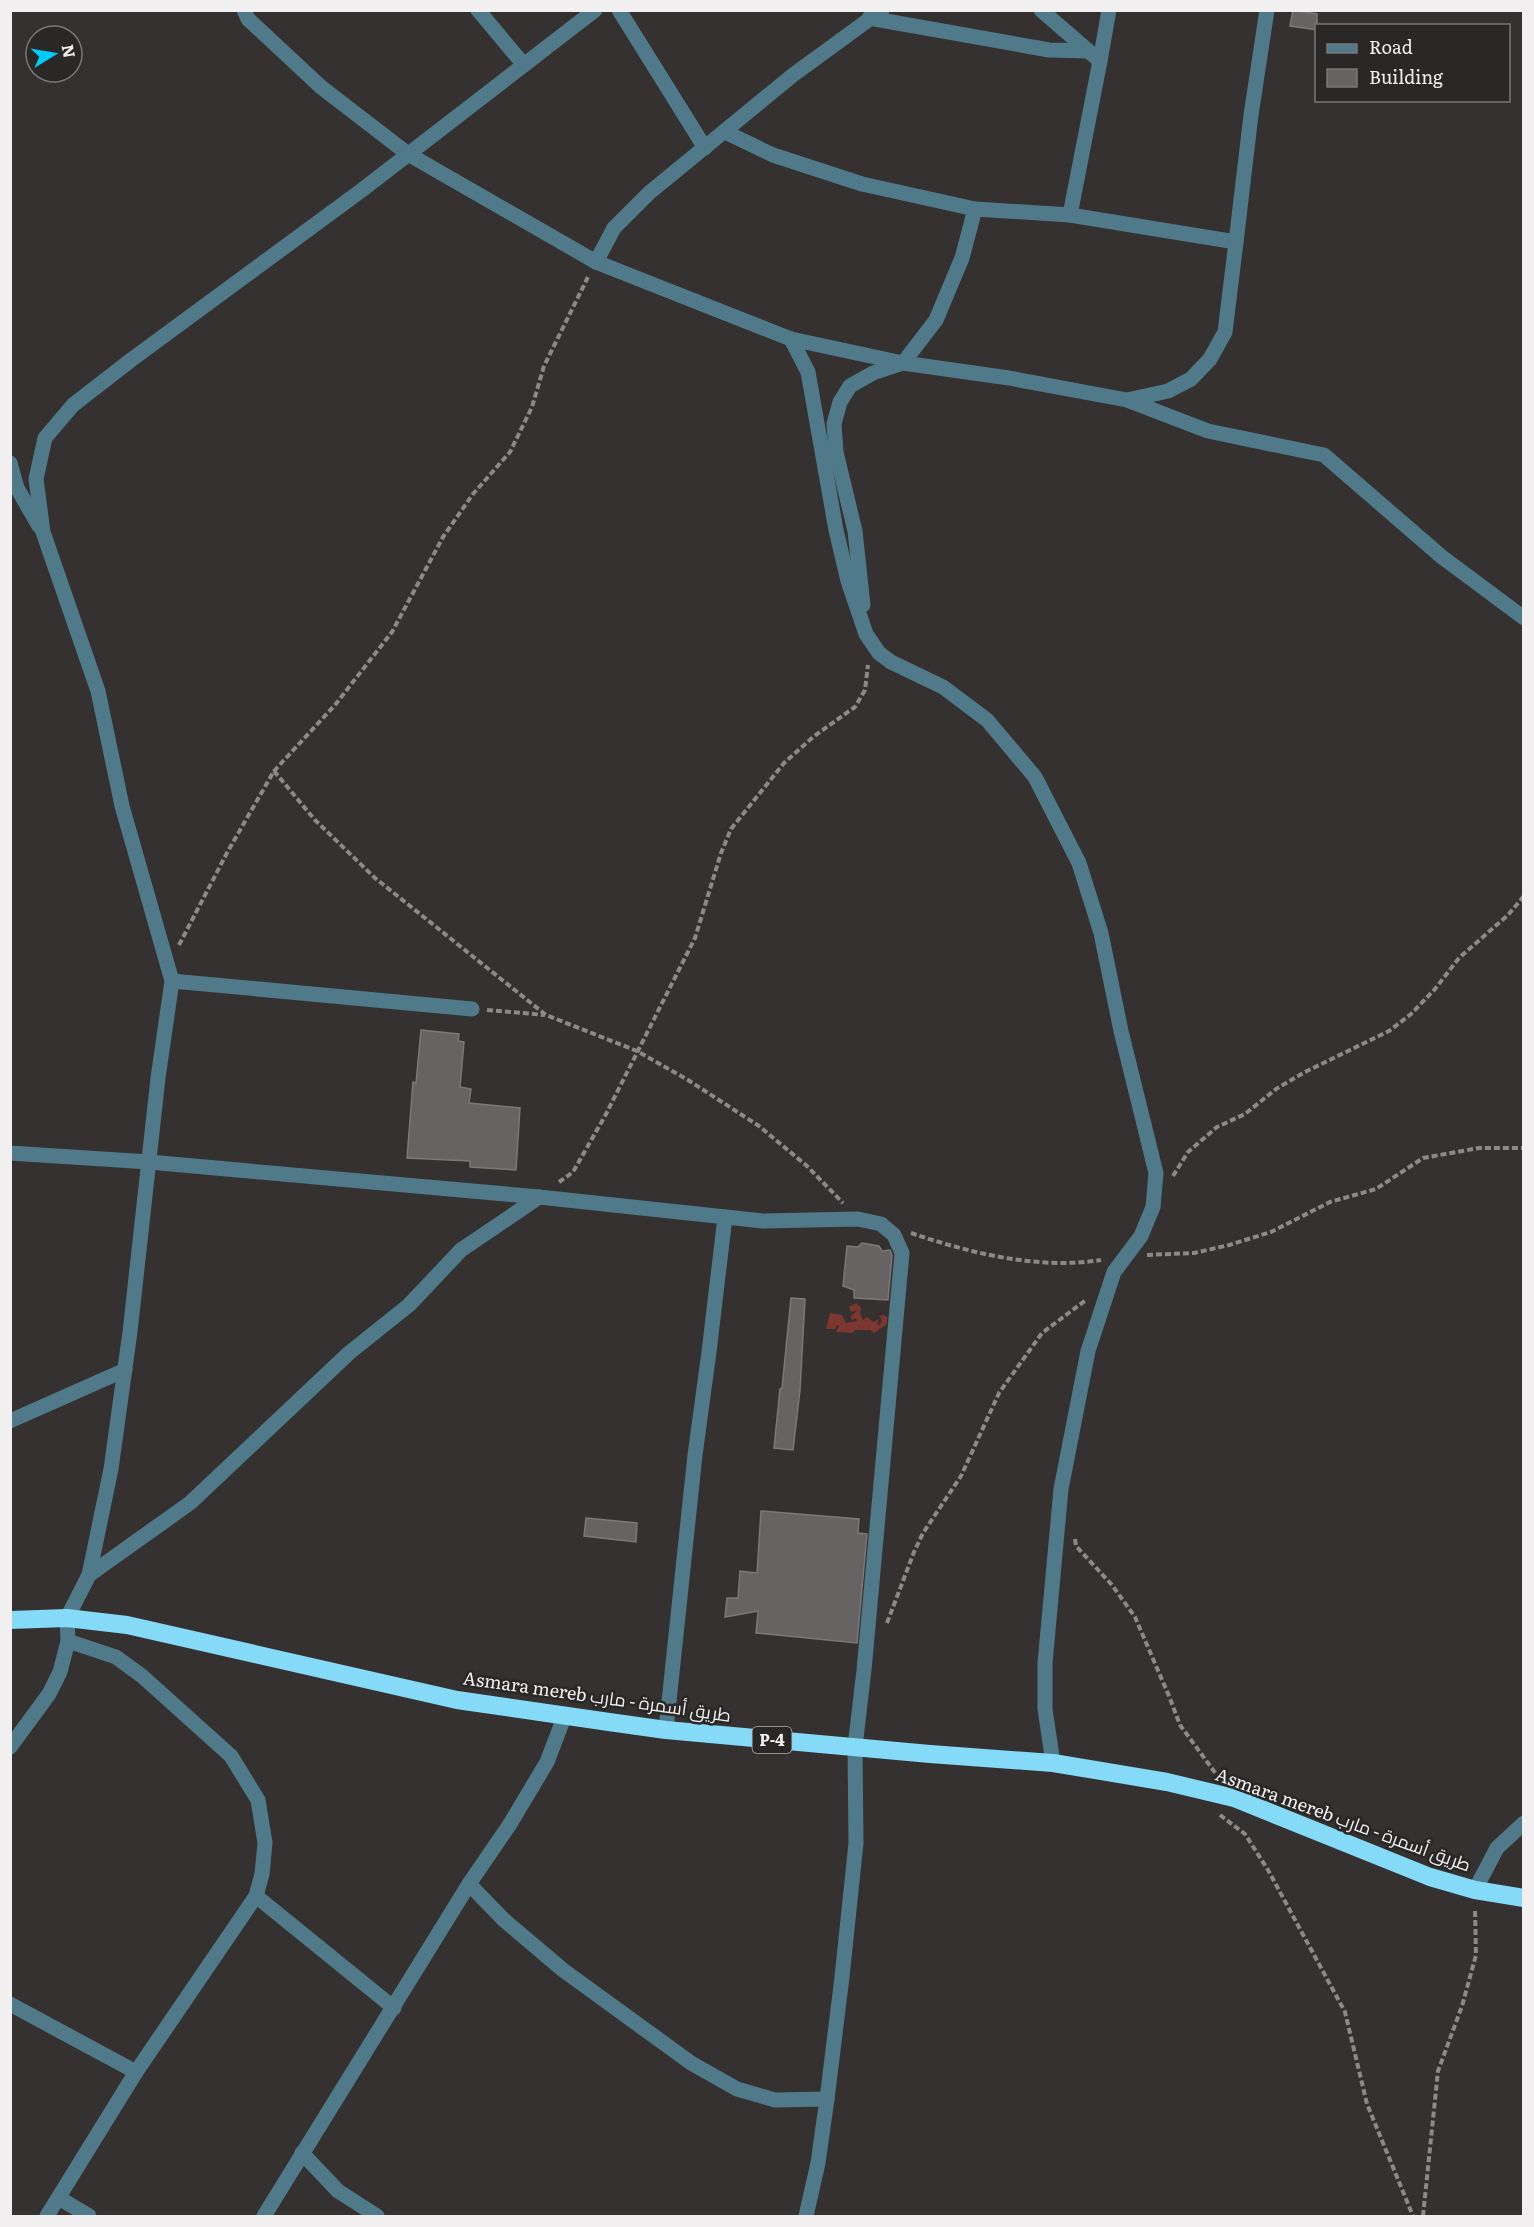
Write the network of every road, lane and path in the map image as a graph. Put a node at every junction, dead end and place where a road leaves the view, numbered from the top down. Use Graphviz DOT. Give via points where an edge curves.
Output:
graph roads {
  1 [pos="244,10"];
  2 [pos="478,10"];
  3 [pos="595,10"];
  4 [pos="619,10"];
  5 [pos="1041,10"];
  6 [pos="1109,10"];
  7 [pos="1267,10"];
  8 [pos="876,14"];
  9 [pos="1088,51"];
  10 [pos="1100,61"];
  11 [pos="524,65"];
  12 [pos="725,132"];
  13 [pos="705,148"];
  14 [pos="408,154"];
  15 [pos="975,209"];
  16 [pos="1070,215"];
  17 [pos="1236,242"];
  18 [pos="596,262"];
  19 [pos="791,339"];
  20 [pos="903,363"];
  21 [pos="1127,400"];
  22 [pos="10,463"];
  23 [pos="43,532"];
  24 [pos="1524,618"];
  25 [pos="866,634"];
  26 [pos="274,771"];
  27 [pos="1524,896"];
  28 [pos="170,974"];
  29 [pos="472,1009"];
  30 [pos="546,1015"];
  31 [pos="637,1051"];
  32 [pos="1524,1148"];
  33 [pos="10,1153"];
  34 [pos="149,1162"];
  35 [pos="1171,1179"];
  36 [pos="539,1197"];
  37 [pos="725,1217"];
  38 [pos="858,1219"];
  39 [pos="881,1224"];
  40 [pos="1125,1256"];
  41 [pos="1090,1297"];
  42 [pos="125,1370"];
  43 [pos="10,1421"];
  44 [pos="1073,1534"];
  45 [pos="89,1575"];
  46 [pos="67,1618"];
  47 [pos="10,1620"];
  48 [pos="885,1630"];
  49 [pos="68,1641"];
  50 [pos="565,1715"];
  51 [pos="666,1730"];
  52 [pos="10,1747"];
  53 [pos="855,1748"];
  54 [pos="1053,1763"];
  55 [pos="1234,1798"];
  56 [pos="1218,1813"];
  57 [pos="1524,1823"];
  58 [pos="469,1884"];
  59 [pos="1475,1890"];
  60 [pos="256,1896"];
  61 [pos="1524,1898"];
  62 [pos="10,2004"];
  63 [pos="394,2008"];
  64 [pos="136,2072"];
  65 [pos="827,2099"];
  66 [pos="302,2153"];
  67 [pos="59,2198"];
  68 [pos="47,2217"];
  69 [pos="89,2217"];
  70 [pos="264,2217"];
  71 [pos="377,2217"];
  72 [pos="806,2217"];
  73 [pos="1413,2217"];
  74 [pos="1422,2217"];
  1 -- 14 [label="street" via="248,20 321,87"];
  2 -- 11 [label="street"];
  3 -- 11 [label="street"];
  4 -- 13 [label="street"];
  5 -- 9 [label="street"];
  6 -- 10 [label="street"];
  7 -- 17 [label="street"];
  8 -- 9 [label="street" via="1049,50"];
  8 -- 12 [label="street" via="793,75"];
  9 -- 10 [label="street"];
  10 -- 16 [label="street"];
  11 -- 14 [label="street"];
  12 -- 13 [label="street"];
  12 -- 15 [label="street" via="773,155 862,184"];
  13 -- 18 [label="street" via="649,193 614,228"];
  14 -- 18 [label="street"];
  14 -- 23 [label="street" via="73,405 45,438 36,479"];
  15 -- 16 [label="street"];
  15 -- 20 [label="street" via="962,258 936,320"];
  16 -- 17 [label="street"];
  17 -- 21 [label="street" via="1225,332 1210,358 1191,379 1168,391"];
  18 -- 19 [label="street"];
  18 -- 26 [label="path" via="544,366 532,407 510,452 443,537 392,632 335,705"];
  19 -- 20 [label="street"];
  19 -- 25 [label="street" via="808,372 836,530"];
  20 -- 21 [label="street"];
  20 -- 25 [label="street" via="850,386 840,402 834,424 836,452 855,531"];
  21 -- 24 [label="street" via="1208,431 1324,455 1442,557"];
  22 -- 23 [label="street" via="17,488"];
  23 -- 28 [label="street" via="98,691 122,806"];
  25 -- 31 [label="path" via="865,690 855,707 784,763 731,829 695,938"];
  25 -- 40 [label="street" via="891,662 944,687 987,720 1035,777 1079,863 1101,933 1156,1173 1154,1206 1141,1236"];
  26 -- 28 [label="path" via="228,852"];
  26 -- 30 [label="path" via="315,820 375,878"];
  27 -- 35 [label="path" via="1459,958 1411,1014 1389,1031 1305,1072 1275,1089 1245,1114 1216,1127 1188,1152"];
  28 -- 29 [label="street"];
  28 -- 34 [label="street"];
  29 -- 30 [label="path"];
  30 -- 31 [label="path"];
  31 -- 36 [label="path" via="573,1172"];
  31 -- 38 [label="path" via="759,1126 807,1166"];
  32 -- 40 [label="path" via="1479,1148 1422,1158 1376,1189 1330,1202 1271,1232 1194,1253"];
  33 -- 34 [label="street"];
  34 -- 36 [label="street"];
  34 -- 42 [label="street"];
  36 -- 37 [label="street"];
  36 -- 45 [label="street" via="461,1250 408,1305 349,1353 190,1503"];
  37 -- 38 [label="street" via="764,1221"];
  37 -- 51 [label="street"];
  38 -- 39 [label="street"];
  39 -- 40 [label="path" via="981,1254 1048,1263 1078,1264"];
  39 -- 53 [label="street" via="894,1235 902,1253"];
  40 -- 54 [label="street" via="1114,1272 1088,1351 1060,1489 1045,1663 1045,1709"];
  41 -- 48 [label="path" via="1042,1333 999,1393 961,1476 923,1533"];
  42 -- 43 [label="street"];
  42 -- 45 [label="street" via="111,1468"];
  44 -- 55 [label="path" via="1076,1546 1135,1617 1180,1725"];
  45 -- 46 [label="street"];
  46 -- 47 [label="highway, Asmara mereb طريق أسمرة - مارب / P-4"];
  46 -- 49 [label="street"];
  46 -- 50 [label="highway, Asmara mereb طريق أسمرة - مارب / P-4" via="127,1625 457,1700"];
  49 -- 52 [label="street" via="49,1694"];
  49 -- 60 [label="street" via="116,1657 231,1756 258,1800 265,1842"];
  50 -- 51 [label="highway, Asmara mereb طريق أسمرة - مارب / P-4"];
  50 -- 58 [label="street" via="547,1762"];
  51 -- 53 [label="highway, Asmara mereb طريق أسمرة - مارب / P-4"];
  53 -- 54 [label="highway, Asmara mereb طريق أسمرة - مارب / P-4"];
  53 -- 65 [label="street" via="856,1843"];
  54 -- 55 [label="highway, Asmara mereb طريق أسمرة - مارب / P-4"];
  55 -- 59 [label="highway, Asmara mereb طريق أسمرة - مارب / P-4" via="1430,1877"];
  56 -- 73 [label="path" via="1245,1834 1346,2012 1367,2104"];
  57 -- 59 [label="street" via="1497,1848"];
  58 -- 63 [label="street"];
  58 -- 65 [label="street" via="563,1970 691,2063 737,2089 775,2100"];
  59 -- 61 [label="highway, Asmara mereb طريق أسمرة - مارب / P-4"];
  59 -- 74 [label="path" via="1476,1955 1438,2071"];
  60 -- 63 [label="street"];
  60 -- 64 [label="street"];
  62 -- 64 [label="street"];
  63 -- 66 [label="street"];
  64 -- 67 [label="street"];
  65 -- 72 [label="street"];
  66 -- 70 [label="street"];
  66 -- 71 [label="street" via="338,2191"];
  67 -- 68 [label="street"];
  67 -- 69 [label="street"];
}
